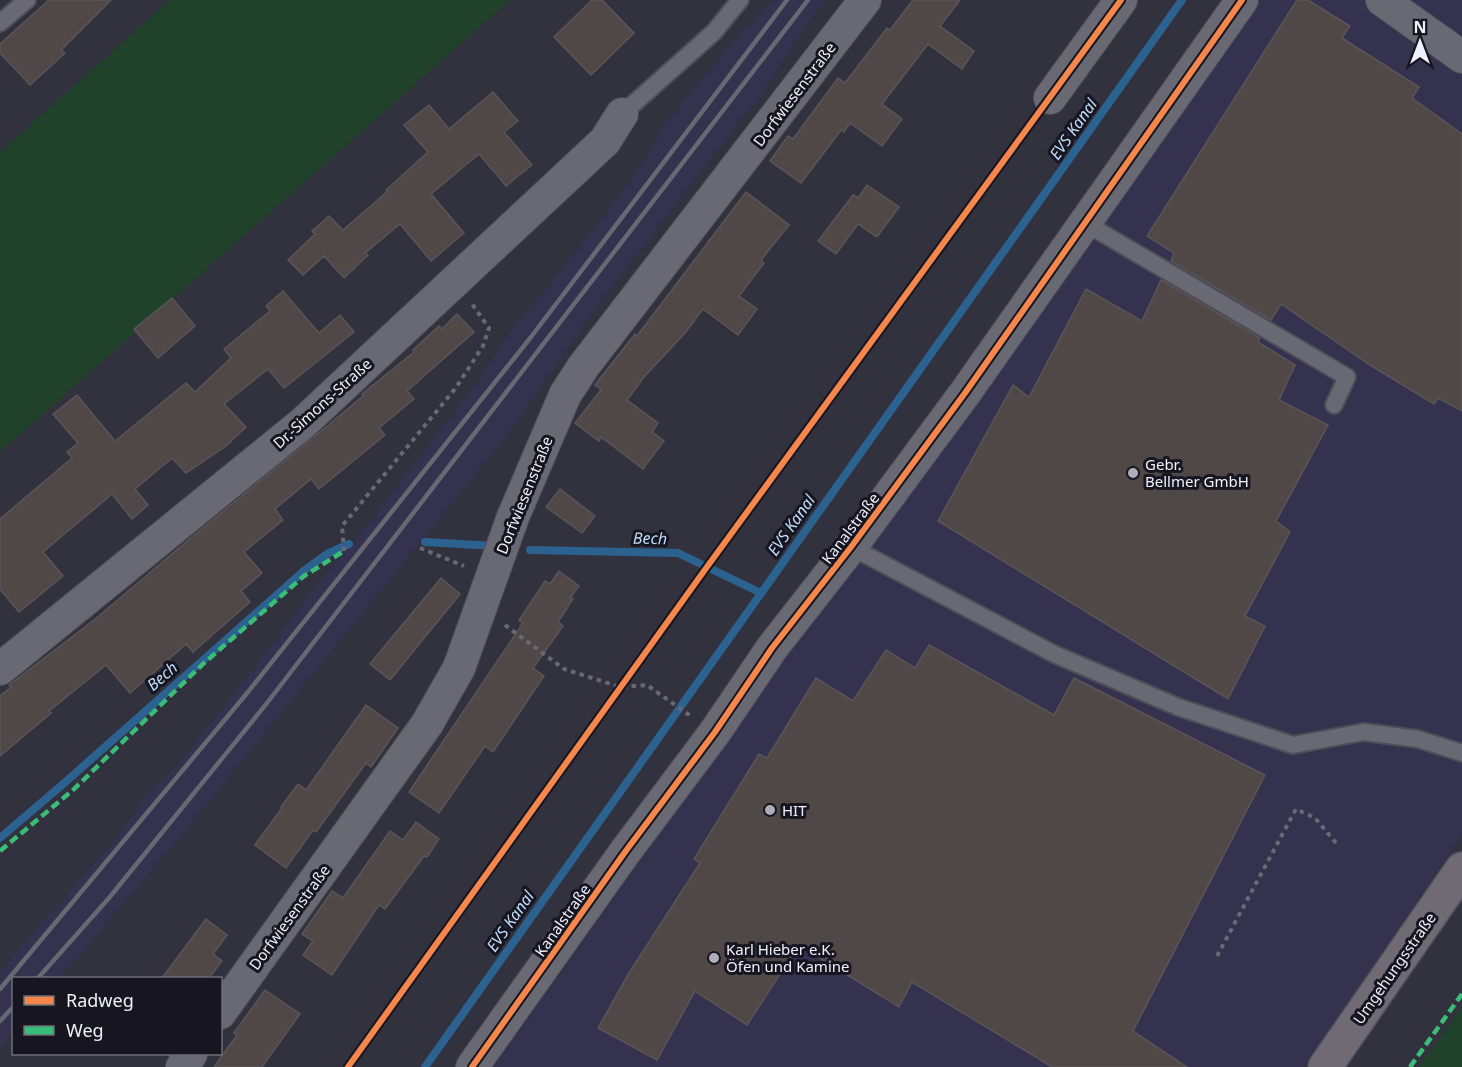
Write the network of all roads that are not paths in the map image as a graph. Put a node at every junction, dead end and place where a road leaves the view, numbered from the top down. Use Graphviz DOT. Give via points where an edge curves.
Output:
graph roads {
  1 [pos="27,0"];
  2 [pos="740,0"];
  3 [pos="865,0"];
  4 [pos="1121,0"];
  5 [pos="1242,0"];
  6 [pos="1382,0"];
  7 [pos="0,23"];
  8 [pos="1462,57"];
  9 [pos="1050,98"];
  10 [pos="622,114"];
  11 [pos="1085,223"];
  12 [pos="1334,405"];
  13 [pos="851,547"];
  14 [pos="0,669"];
  15 [pos="1462,753"];
  16 [pos="1462,869"];
  17 [pos="222,1010"];
  18 [pos="472,1067"];
  19 [pos="1325,1067"];
  1 -- 7 [label="lane"];
  2 -- 10 [label="lane" via="714,32"];
  3 -- 17 [label="street, Dorfwiesenstraße" via="571,385 513,517 459,668 427,724"];
  4 -- 9 [label="street"];
  5 -- 11 [label="street, Kanalstraße"];
  6 -- 8 [label="street"];
  10 -- 14 [label="street, Dr.-Simons-Straße" via="605,141 303,423"];
  11 -- 12 [label="lane" via="1347,377"];
  11 -- 13 [label="street, Kanalstraße"];
  13 -- 15 [label="lane" via="1054,654 1178,707 1293,746 1364,732 1418,740"];
  13 -- 18 [label="street, Kanalstraße" via="772,648"];
  16 -- 19 [label="main road, Umgehungsstraße"];
}
